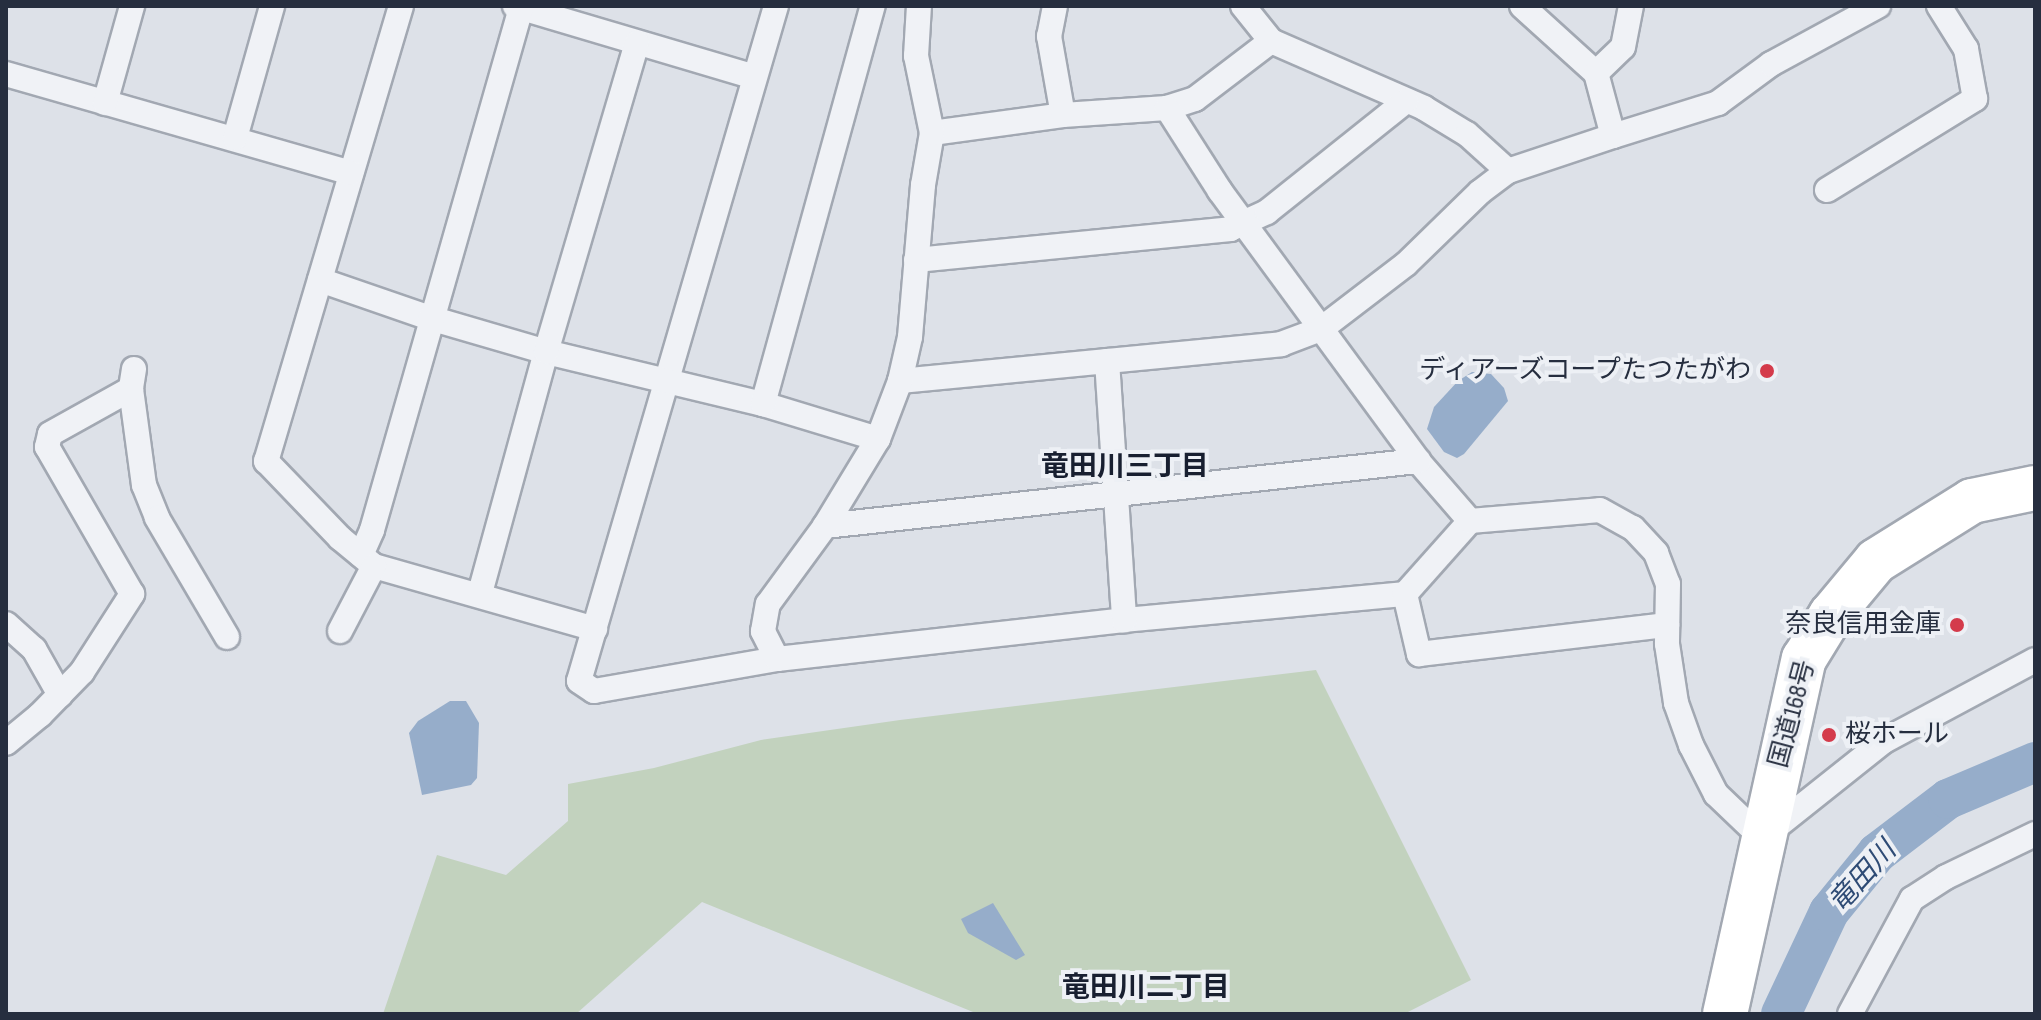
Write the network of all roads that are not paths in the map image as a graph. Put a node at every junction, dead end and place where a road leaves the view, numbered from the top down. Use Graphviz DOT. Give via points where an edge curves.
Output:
graph roads {
  1 [pos="132,6"];
  2 [pos="272,6"];
  3 [pos="401,6"];
  4 [pos="776,6"];
  5 [pos="873,6"];
  6 [pos="1055,6"];
  7 [pos="1243,6"];
  8 [pos="1522,6"];
  9 [pos="1631,6"];
  10 [pos="1878,6"];
  11 [pos="1939,6"];
  12 [pos="518,7"];
  13 [pos="917,7"];
  14 [pos="1271,41"];
  15 [pos="637,43"];
  16 [pos="1596,73"];
  17 [pos="6,74"];
  18 [pos="754,77"];
  19 [pos="1406,101"];
  20 [pos="105,103"];
  21 [pos="1167,108"];
  22 [pos="1063,115"];
  23 [pos="932,133"];
  24 [pos="1613,136"];
  25 [pos="235,138"];
  26 [pos="1508,171"];
  27 [pos="351,173"];
  28 [pos="1827,190"];
  29 [pos="1244,223"];
  30 [pos="916,260"];
  31 [pos="320,280"];
  32 [pos="430,318"];
  33 [pos="1321,329"];
  34 [pos="546,352"];
  35 [pos="1107,361"];
  36 [pos="900,381"];
  37 [pos="665,382"];
  38 [pos="763,404"];
  39 [pos="878,439"];
  40 [pos="1418,461"];
  41 [pos="2035,488"];
  42 [pos="1115,495"];
  43 [pos="1470,521"];
  44 [pos="825,526"];
  45 [pos="368,560"];
  46 [pos="480,593"];
  47 [pos="1405,594"];
  48 [pos="1124,620"];
  49 [pos="6,624"];
  50 [pos="1667,625"];
  51 [pos="595,629"];
  52 [pos="340,631"];
  53 [pos="227,637"];
  54 [pos="777,659"];
  55 [pos="2035,660"];
  56 [pos="60,695"];
  57 [pos="6,743"];
  58 [pos="2035,834"];
  59 [pos="1762,838"];
  60 [pos="1725,1014"];
  61 [pos="1850,1014"];
  1 -- 20 [label="street"];
  2 -- 25 [label="street"];
  3 -- 27 [label="street"];
  4 -- 18 [label="street"];
  5 -- 38 [label="street"];
  6 -- 22 [label="street" via="1049,36"];
  7 -- 14 [label="street"];
  8 -- 16 [label="street"];
  9 -- 16 [label="street" via="1623,47"];
  10 -- 24 [label="street" via="1771,64 1718,103"];
  11 -- 28 [label="street" via="1966,49 1975,99"];
  12 -- 15 [label="street"];
  12 -- 32 [label="street"];
  13 -- 23 [label="street" via="916,56"];
  14 -- 19 [label="street"];
  14 -- 21 [label="street" via="1195,99"];
  15 -- 18 [label="street"];
  15 -- 34 [label="street"];
  16 -- 24 [label="street"];
  17 -- 20 [label="street"];
  18 -- 37 [label="street"];
  19 -- 26 [label="street" via="1467,134"];
  19 -- 29 [label="street" via="1267,212"];
  20 -- 25 [label="street"];
  21 -- 22 [label="street"];
  21 -- 29 [label="street"];
  22 -- 23 [label="street"];
  23 -- 30 [label="street"];
  24 -- 26 [label="street"];
  25 -- 27 [label="street"];
  26 -- 33 [label="street" via="1406,264"];
  27 -- 31 [label="street"];
  29 -- 30 [label="street" via="1230,229"];
  29 -- 33 [label="street"];
  30 -- 36 [label="street" via="910,337"];
  31 -- 32 [label="street"];
  31 -- 45 [label="street" via="266,461"];
  32 -- 34 [label="street"];
  32 -- 45 [label="street"];
  33 -- 35 [label="street" via="1281,344"];
  33 -- 40 [label="street"];
  34 -- 37 [label="street"];
  34 -- 46 [label="street"];
  35 -- 36 [label="street"];
  35 -- 42 [label="street"];
  36 -- 39 [label="street"];
  37 -- 38 [label="street"];
  37 -- 51 [label="street"];
  38 -- 39 [label="street"];
  39 -- 44 [label="street"];
  40 -- 42 [label="street"];
  40 -- 43 [label="street"];
  41 -- 59 [label="highway, 国道168号" via="1972,501 1876,561 1831,615 1804,659"];
  42 -- 44 [label="street"];
  42 -- 48 [label="street"];
  43 -- 47 [label="street"];
  43 -- 50 [label="street" via="1600,510 1633,528 1656,553 1668,584"];
  44 -- 54 [label="street" via="768,604 763,631"];
  45 -- 46 [label="street"];
  45 -- 52 [label="street"];
  46 -- 51 [label="street"];
  47 -- 48 [label="street"];
  47 -- 50 [label="street" via="1419,654"];
  48 -- 54 [label="street"];
  49 -- 56 [label="street" via="34,649"];
  50 -- 59 [label="street" via="1676,703 1691,745 1716,794"];
  51 -- 54 [label="street" via="579,681 594,691"];
  53 -- 56 [label="street" via="157,518 144,485 133,379 50,434 47,447 132,594 82,672"];
  55 -- 59 [label="street" via="1884,741"];
  56 -- 57 [label="street"];
  58 -- 61 [label="street" via="1912,899"];
  59 -- 60 [label="highway, 国道168号"];
}
